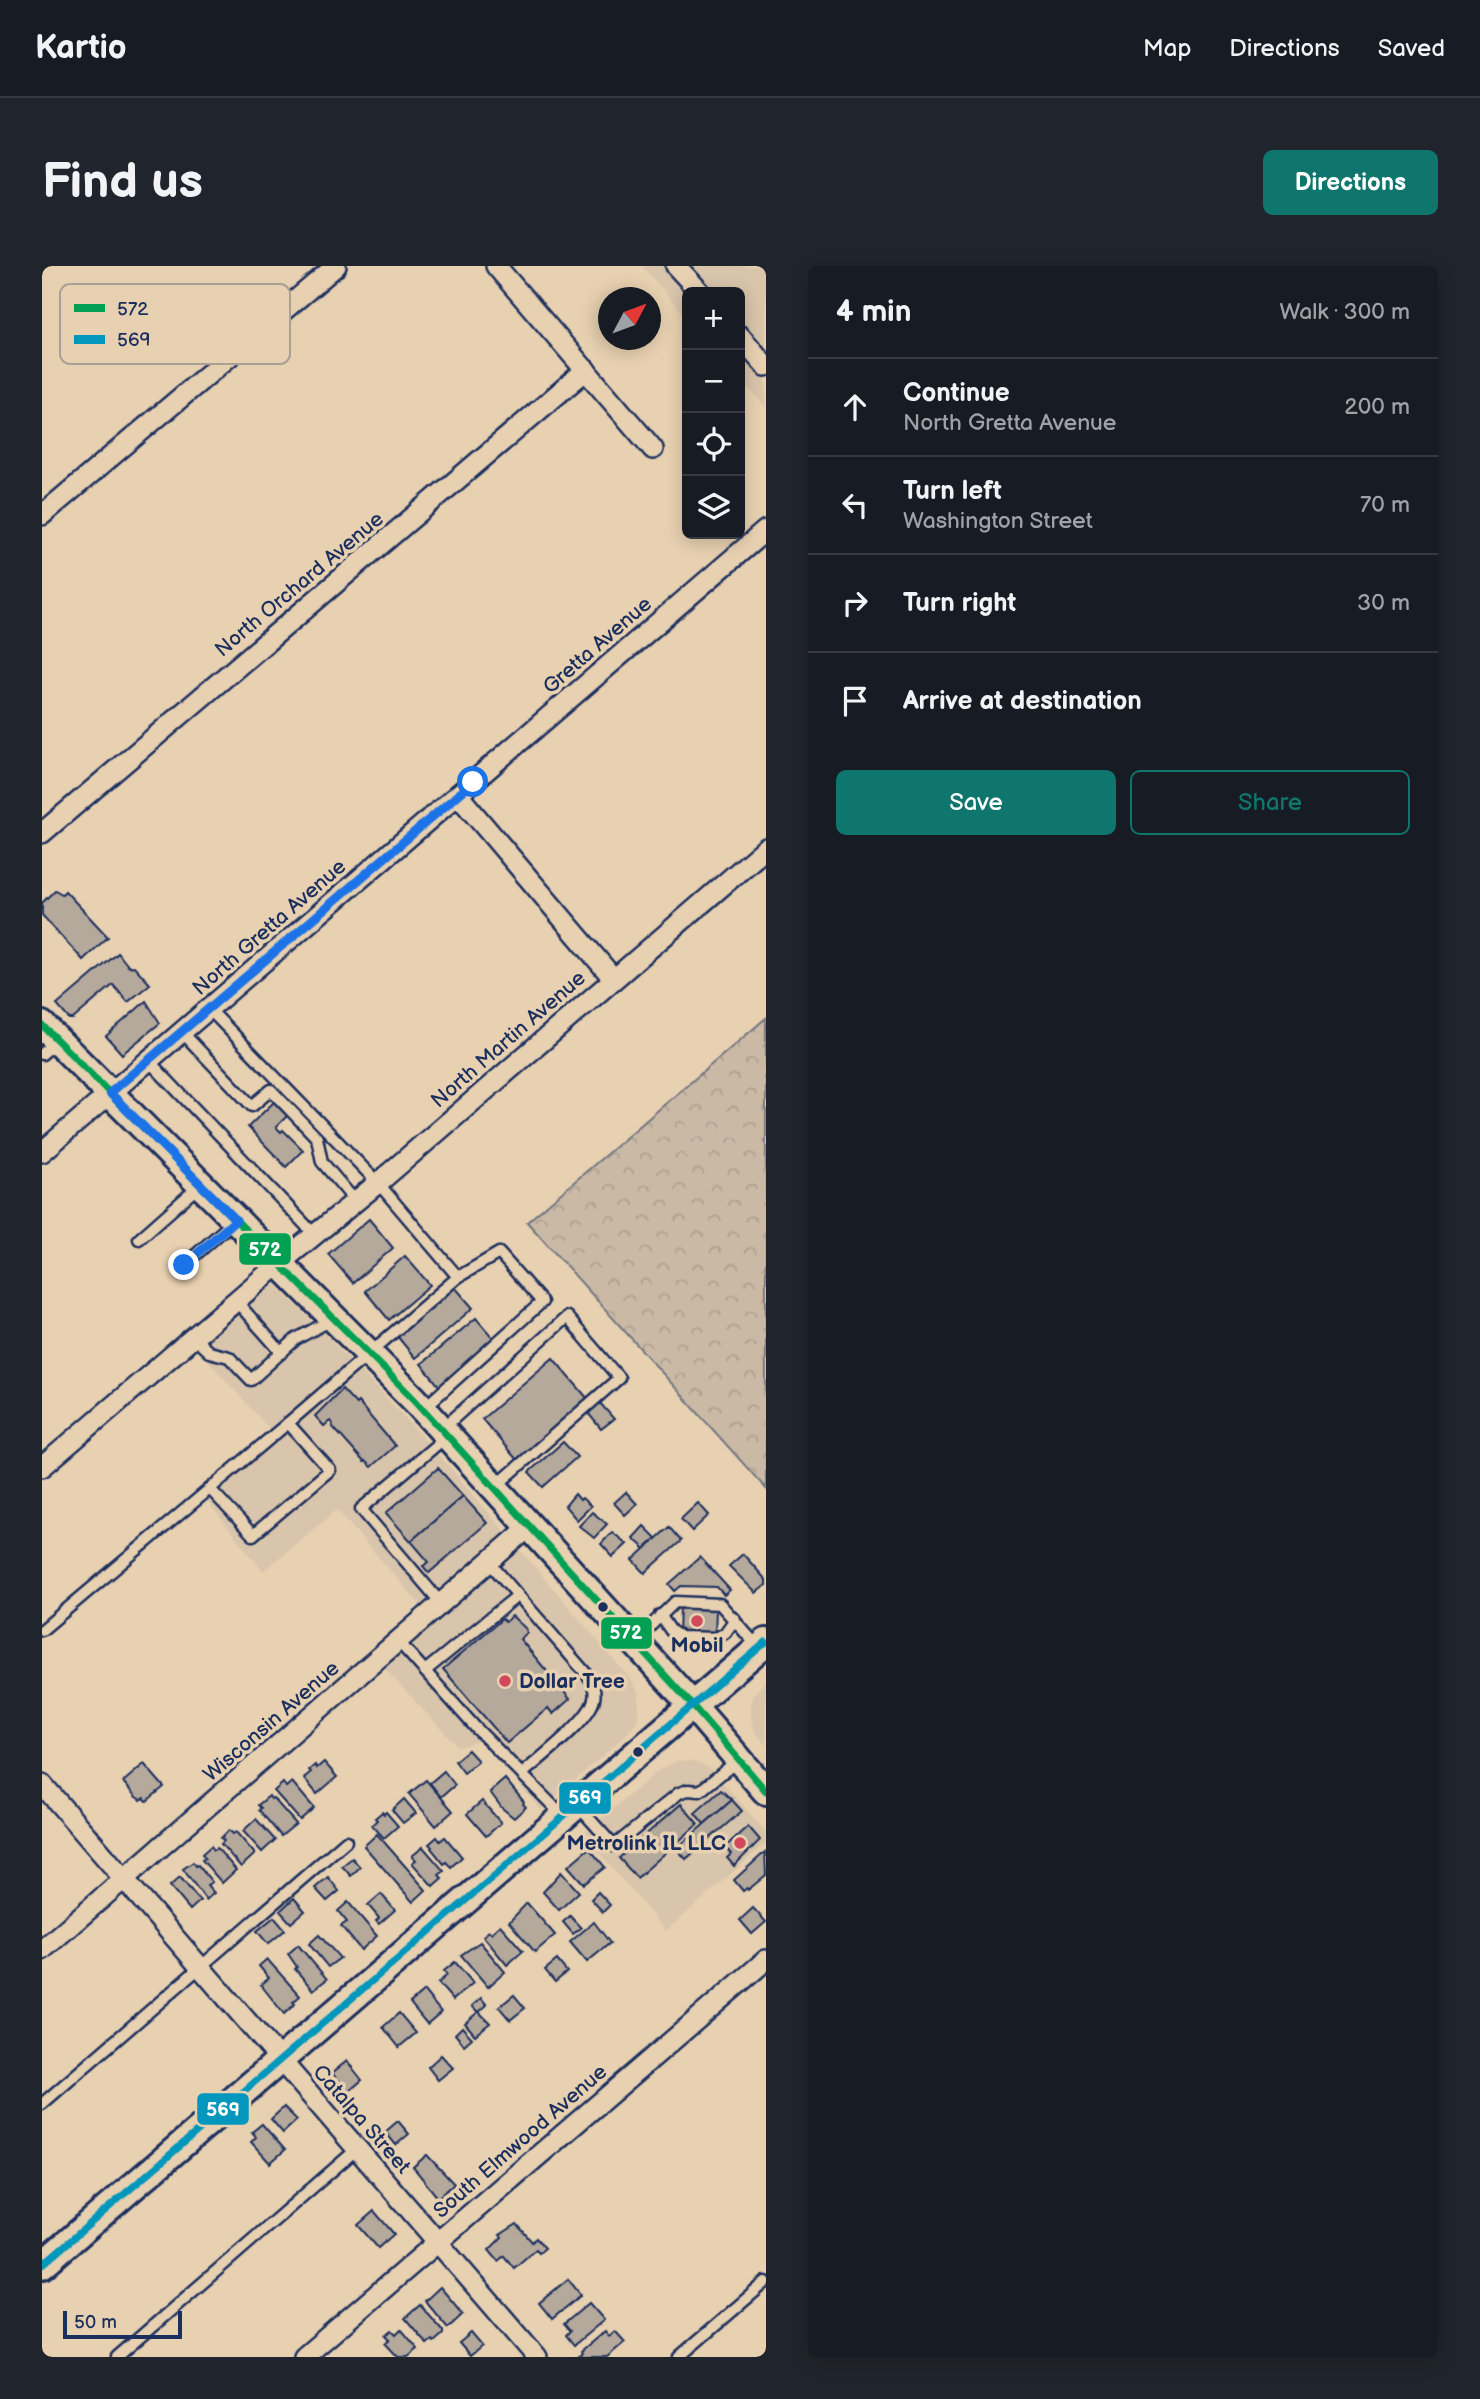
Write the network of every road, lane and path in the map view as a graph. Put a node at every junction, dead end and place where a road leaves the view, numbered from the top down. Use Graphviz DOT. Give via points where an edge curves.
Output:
graph roads {
  1 [pos="336,266"];
  2 [pos="496,266"];
  3 [pos="676,266"];
  4 [pos="695,287"];
  5 [pos="290,305"];
  6 [pos="745,343"];
  7 [pos="220,364"];
  8 [pos="766,366"];
  9 [pos="586,370"];
  10 [pos="653,449"];
  11 [pos="42,515"];
  12 [pos="766,530"];
  13 [pos="458,795"];
  14 [pos="42,833"];
  15 [pos="766,848"];
  16 [pos="613,978"];
  17 [pos="209,1009"];
  18 [pos="182,1032"];
  19 [pos="47,1040"];
  20 [pos="149,1060"];
  21 [pos="110,1093"];
  22 [pos="42,1152"];
  23 [pos="378,1183"];
  24 [pos="201,1185"];
  25 [pos="355,1201"];
  26 [pos="236,1220"];
  27 [pos="315,1236"];
  28 [pos="139,1240"];
  29 [pos="279,1264"];
  30 [pos="184,1265"];
  31 [pos="458,1278"];
  32 [pos="236,1301"];
  33 [pos="334,1318"];
  34 [pos="193,1337"];
  35 [pos="282,1353"];
  36 [pos="368,1353"];
  37 [pos="423,1409"];
  38 [pos="288,1423"];
  39 [pos="444,1433"];
  40 [pos="42,1467"];
  41 [pos="494,1488"];
  42 [pos="211,1490"];
  43 [pos="529,1527"];
  44 [pos="489,1562"];
  45 [pos="517,1596"];
  46 [pos="441,1603"];
  47 [pos="660,1615"];
  48 [pos="735,1619"];
  49 [pos="42,1630"];
  50 [pos="398,1641"];
  51 [pos="634,1642"];
  52 [pos="763,1645"];
  53 [pos="425,1671"];
  54 [pos="692,1706"];
  55 [pos="739,1759"];
  56 [pos="522,1774"];
  57 [pos="42,1784"];
  58 [pos="766,1791"];
  59 [pos="570,1810"];
  60 [pos="346,1841"];
  61 [pos="124,1879"];
  62 [pos="42,1950"];
  63 [pos="764,1964"];
  64 [pos="201,1968"];
  65 [pos="280,2059"];
  66 [pos="42,2104"];
  67 [pos="358,2149"];
  68 [pos="438,2242"];
  69 [pos="42,2265"];
  70 [pos="766,2283"];
  71 [pos="117,2357"];
  72 [pos="304,2357"];
  73 [pos="537,2357"];
  74 [pos="679,2357"];
  1 -- 5 [label="street"];
  2 -- 9 [label="street"];
  3 -- 4 [label="street"];
  6 -- 8 [label="street"];
  7 -- 11 [label="street"];
  9 -- 10 [label="street"];
  9 -- 14 [label="street, North Orchard Avenue"];
  12 -- 13 [label="street, Gretta Avenue"];
  13 -- 16 [label="street"];
  13 -- 17 [label="street, North Gretta Avenue"];
  15 -- 16 [label="street, North Martin Avenue"];
  16 -- 23 [label="street, North Martin Avenue"];
  17 -- 18 [label="street, North Gretta Avenue"];
  17 -- 23 [label="lane"];
  18 -- 20 [label="street, North Gretta Avenue"];
  18 -- 25 [label="lane" via="252,1106 271,1090 317,1138 323,1162"];
  19 -- 21 [label="main road"];
  20 -- 21 [label="street, North Gretta Avenue"];
  20 -- 27 [label="lane"];
  21 -- 22 [label="street, North Gretta Avenue"];
  21 -- 24 [label="main road"];
  23 -- 25 [label="street, North Martin Avenue"];
  23 -- 31 [label="lane"];
  24 -- 26 [label="main road"];
  24 -- 28 [label="lane"];
  25 -- 27 [label="street, North Martin Avenue"];
  26 -- 29 [label="main road"];
  26 -- 30 [label="lane"];
  27 -- 29 [label="street, North Martin Avenue"];
  29 -- 32 [label="street, North Martin Avenue"];
  29 -- 33 [label="main road"];
  31 -- 36 [label="lane"];
  31 -- 37 [label="lane" via="499,1253 542,1302"];
  32 -- 34 [label="street, North Martin Avenue"];
  32 -- 35 [label="lane"];
  33 -- 35 [label="lane" via="296,1339"];
  33 -- 36 [label="main road"];
  34 -- 35 [label="lane" via="209,1352 229,1357 251,1380"];
  34 -- 40 [label="street, North Martin Avenue"];
  36 -- 37 [label="main road"];
  36 -- 38 [label="lane"];
  37 -- 39 [label="main road"];
  38 -- 42 [label="lane"];
  38 -- 42 [label="lane" via="330,1469 253,1535"];
  39 -- 41 [label="main road"];
  39 -- 41 [label="lane" via="566,1317 619,1378"];
  39 -- 46 [label="lane" via="361,1509"];
  41 -- 43 [label="main road"];
  42 -- 49 [label="lane"];
  43 -- 44 [label="street, Wisconsin Avenue"];
  43 -- 51 [label="main road"];
  44 -- 45 [label="lane"];
  44 -- 46 [label="street, Wisconsin Avenue"];
  45 -- 53 [label="lane"];
  45 -- 56 [label="lane" via="590,1678 595,1698 587,1714"];
  46 -- 50 [label="street, Wisconsin Avenue"];
  47 -- 48 [label="lane" via="675,1602 716,1602"];
  47 -- 48 [label="lane" via="680,1637 716,1639"];
  47 -- 51 [label="lane"];
  48 -- 52 [label="lane"];
  50 -- 53 [label="lane"];
  50 -- 61 [label="street, Wisconsin Avenue"];
  51 -- 54 [label="main road"];
  52 -- 54 [label="main road"];
  53 -- 56 [label="lane"];
  54 -- 55 [label="main road"];
  54 -- 59 [label="main road"];
  55 -- 58 [label="main road"];
  55 -- 59 [label="lane" via="700,1791 679,1793 614,1846"];
  56 -- 59 [label="lane"];
  57 -- 61 [label="street, Catalpa Street"];
  59 -- 65 [label="main road"];
  60 -- 64 [label="lane"];
  61 -- 62 [label="street, Wisconsin Avenue"];
  61 -- 64 [label="street, Catalpa Street"];
  63 -- 68 [label="street, South Elmwood Avenue"];
  64 -- 65 [label="street, Catalpa Street"];
  64 -- 66 [label="lane"];
  65 -- 67 [label="street, Catalpa Street"];
  65 -- 69 [label="main road"];
  67 -- 68 [label="street, Catalpa Street"];
  67 -- 71 [label="lane"];
  68 -- 72 [label="street, South Elmwood Avenue"];
  68 -- 73 [label="street, Catalpa Street"];
  70 -- 74 [label="lane"];
}
